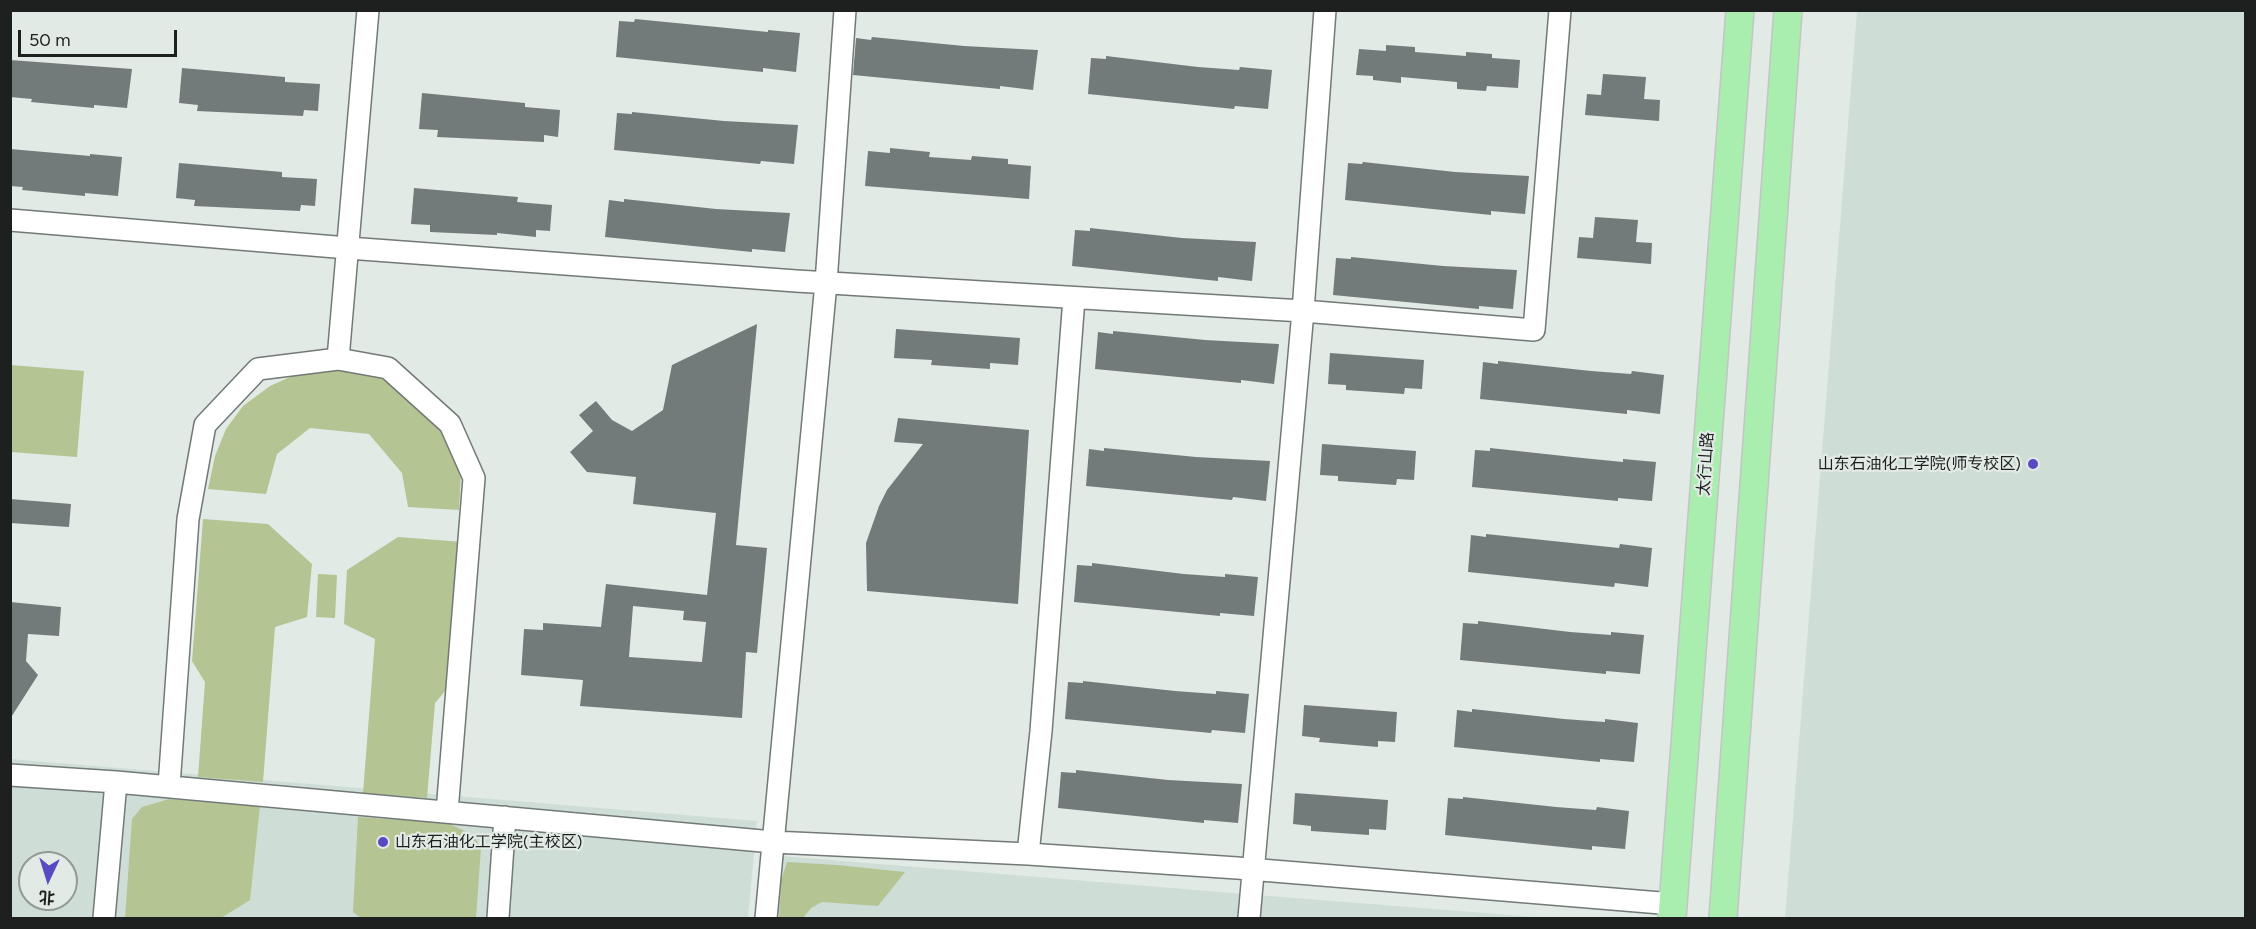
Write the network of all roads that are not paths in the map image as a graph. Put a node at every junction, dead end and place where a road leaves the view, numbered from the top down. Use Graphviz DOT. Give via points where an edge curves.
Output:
graph roads {
  1 [pos="368,10"];
  2 [pos="845,10"];
  3 [pos="1325,10"];
  4 [pos="1560,10"];
  5 [pos="1740,10"];
  6 [pos="1788,10"];
  7 [pos="10,220"];
  8 [pos="348,248"];
  9 [pos="826,283"];
  10 [pos="1074,298"];
  11 [pos="1302,311"];
  12 [pos="338,359"];
  13 [pos="10,775"];
  14 [pos="117,782"];
  15 [pos="170,786"];
  16 [pos="447,812"];
  17 [pos="505,816"];
  18 [pos="773,842"];
  19 [pos="1028,855"];
  20 [pos="1254,869"];
  21 [pos="1673,911"];
  22 [pos="104,918"];
  23 [pos="498,918"];
  24 [pos="766,918"];
  25 [pos="1249,918"];
  26 [pos="1723,918"];
  1 -- 8 [label="lane"];
  2 -- 9 [label="lane"];
  3 -- 11 [label="lane"];
  4 -- 11 [label="lane" via="1534,330"];
  5 -- 21 [label="main road, 太行山路"];
  6 -- 26 [label="main road"];
  7 -- 8 [label="lane"];
  8 -- 9 [label="lane"];
  8 -- 12 [label="lane"];
  9 -- 10 [label="lane"];
  9 -- 18 [label="lane"];
  10 -- 11 [label="lane"];
  10 -- 19 [label="lane"];
  11 -- 20 [label="lane"];
  12 -- 15 [label="lane" via="258,369 205,425 188,519"];
  12 -- 16 [label="lane" via="388,368 450,424 474,478"];
  13 -- 14 [label="lane"];
  14 -- 15 [label="lane"];
  14 -- 22 [label="lane"];
  15 -- 16 [label="lane"];
  16 -- 17 [label="lane"];
  17 -- 18 [label="lane"];
  17 -- 23 [label="lane"];
  18 -- 19 [label="lane"];
  18 -- 24 [label="lane"];
  19 -- 20 [label="lane"];
  20 -- 21 [label="lane"];
  20 -- 25 [label="lane"];
}
